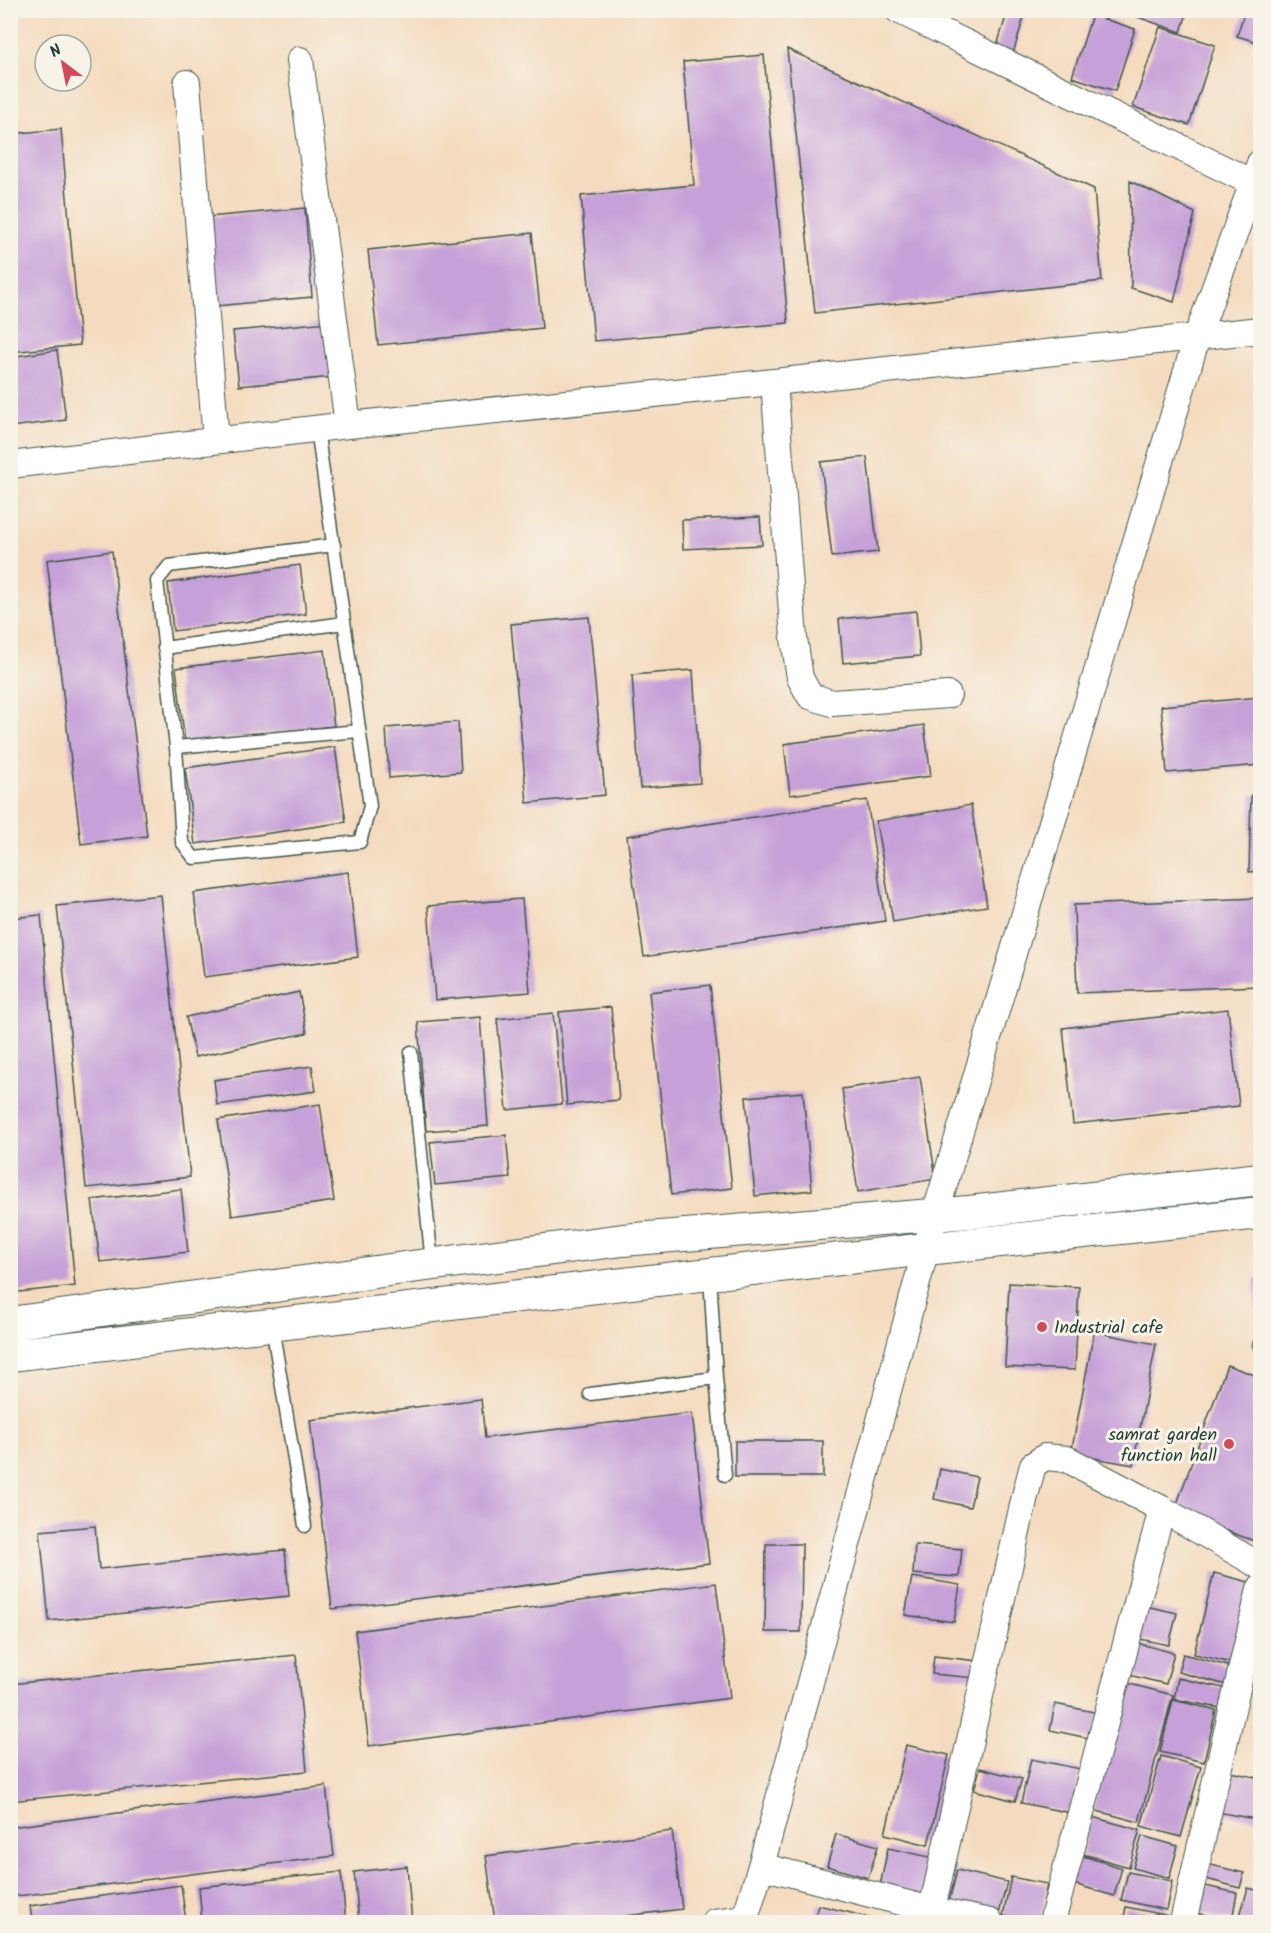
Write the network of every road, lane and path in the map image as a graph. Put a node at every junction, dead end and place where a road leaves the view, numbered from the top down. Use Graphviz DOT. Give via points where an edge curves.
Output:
graph roads {
  1 [pos="898,10"];
  2 [pos="300,60"];
  3 [pos="188,83"];
  4 [pos="1257,173"];
  5 [pos="1260,330"];
  6 [pos="1197,337"];
  7 [pos="774,382"];
  8 [pos="348,425"];
  9 [pos="317,428"];
  10 [pos="216,440"];
  11 [pos="10,465"];
  12 [pos="333,545"];
  13 [pos="344,623"];
  14 [pos="164,648"];
  15 [pos="948,695"];
  16 [pos="359,731"];
  17 [pos="176,747"];
  18 [pos="411,1052"];
  19 [pos="1260,1179"];
  20 [pos="1260,1213"];
  21 [pos="934,1215"];
  22 [pos="660,1237"];
  23 [pos="926,1249"];
  24 [pos="432,1266"];
  25 [pos="710,1275"];
  26 [pos="664,1280"];
  27 [pos="87,1312"];
  28 [pos="10,1323"];
  29 [pos="272,1325"];
  30 [pos="90,1346"];
  31 [pos="10,1355"];
  32 [pos="716,1378"];
  33 [pos="590,1394"];
  34 [pos="726,1476"];
  35 [pos="1162,1509"];
  36 [pos="305,1526"];
  37 [pos="1260,1566"];
  38 [pos="1260,1589"];
  39 [pos="761,1866"];
  40 [pos="930,1916"];
  41 [pos="745,1920"];
  42 [pos="714,1923"];
  43 [pos="990,1923"];
  44 [pos="1052,1923"];
  45 [pos="1183,1923"];
  1 -- 4 [label="street"];
  2 -- 8 [label="street"];
  3 -- 10 [label="street"];
  4 -- 6 [label="street"];
  5 -- 6 [label="street"];
  6 -- 7 [label="street"];
  6 -- 21 [label="street"];
  7 -- 8 [label="street"];
  7 -- 15 [label="street" via="794,638 800,678 810,696 832,703"];
  8 -- 9 [label="street"];
  9 -- 10 [label="street"];
  9 -- 12 [label="lane"];
  10 -- 11 [label="street"];
  12 -- 13 [label="lane"];
  12 -- 14 [label="lane" via="169,566 157,581"];
  13 -- 14 [label="lane"];
  13 -- 16 [label="lane"];
  14 -- 17 [label="lane"];
  16 -- 17 [label="lane"];
  16 -- 17 [label="lane" via="370,806 360,842 194,858 182,843"];
  18 -- 24 [label="lane"];
  19 -- 21 [label="street"];
  20 -- 23 [label="street"];
  21 -- 22 [label="street"];
  21 -- 23 [label="street"];
  22 -- 24 [label="street"];
  22 -- 26 [label="street"];
  23 -- 25 [label="street"];
  23 -- 39 [label="street"];
  24 -- 27 [label="street"];
  25 -- 26 [label="street"];
  25 -- 32 [label="lane"];
  26 -- 29 [label="street"];
  27 -- 28 [label="street"];
  27 -- 30 [label="street"];
  29 -- 30 [label="street"];
  29 -- 36 [label="lane"];
  30 -- 31 [label="street"];
  32 -- 33 [label="lane"];
  32 -- 34 [label="lane"];
  35 -- 37 [label="street"];
  35 -- 40 [label="street" via="1067,1459 1045,1457 1033,1465"];
  35 -- 44 [label="street"];
  38 -- 45 [label="street"];
  39 -- 40 [label="street"];
  39 -- 41 [label="street"];
  40 -- 43 [label="street"];
  41 -- 42 [label="street"];
}
